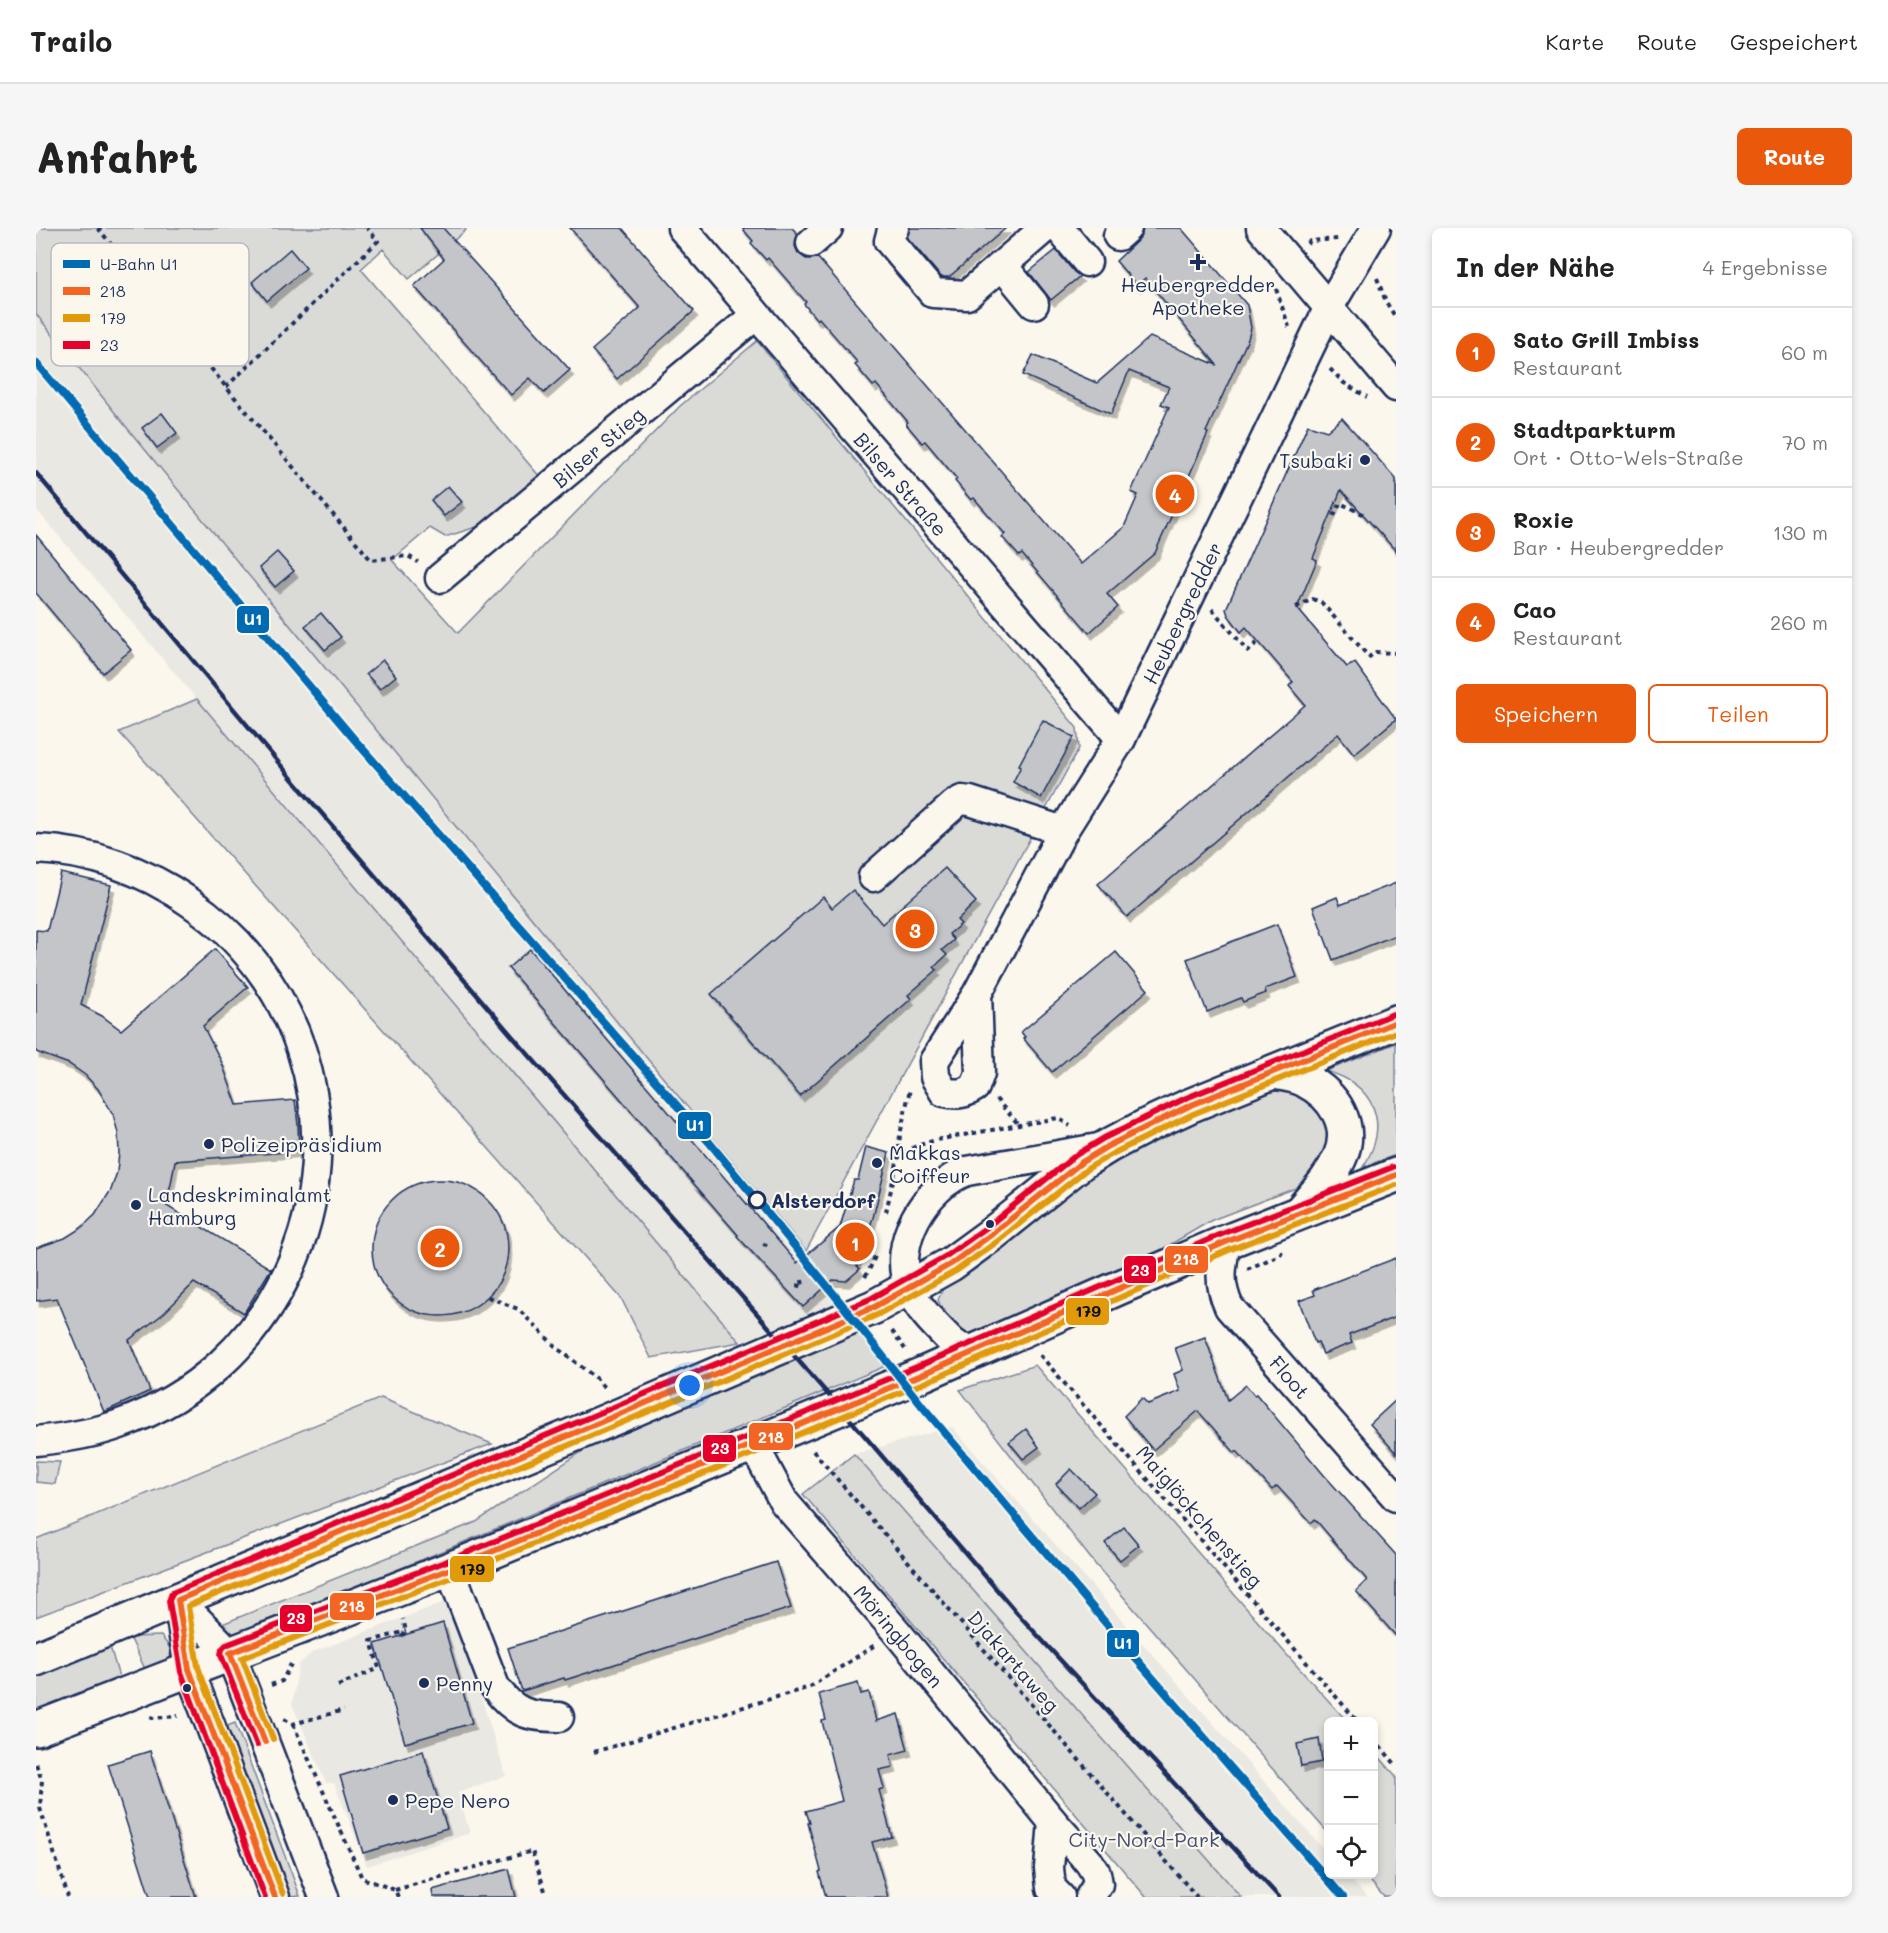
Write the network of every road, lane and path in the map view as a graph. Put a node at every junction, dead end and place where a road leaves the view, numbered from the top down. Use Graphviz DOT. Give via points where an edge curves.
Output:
graph roads {
  1 [pos="98,228"];
  2 [pos="367,228"];
  3 [pos="682,228"];
  4 [pos="894,228"];
  5 [pos="1045,228"];
  6 [pos="1059,228"];
  7 [pos="1261,228"];
  8 [pos="1376,228"];
  9 [pos="1346,238"];
  10 [pos="110,243"];
  11 [pos="1305,246"];
  12 [pos="1087,262"];
  13 [pos="1002,265"];
  14 [pos="1377,277"];
  15 [pos="1275,287"];
  16 [pos="1034,304"];
  17 [pos="1329,307"];
  18 [pos="756,315"];
  19 [pos="1396,318"];
  20 [pos="1293,331"];
  21 [pos="249,364"];
  22 [pos="1326,364"];
  23 [pos="208,366"];
  24 [pos="247,366"];
  25 [pos="225,387"];
  26 [pos="1396,387"];
  27 [pos="1370,399"];
  28 [pos="1363,514"];
  29 [pos="1334,516"];
  30 [pos="440,578"];
  31 [pos="1194,587"];
  32 [pos="1296,607"];
  33 [pos="1258,642"];
  34 [pos="1396,653"];
  35 [pos="1121,739"];
  36 [pos="1064,831"];
  37 [pos="36,849"];
  38 [pos="873,876"];
  39 [pos="977,994"];
  40 [pos="1396,1022"];
  41 [pos="934,1061"];
  42 [pos="1274,1072"];
  43 [pos="1108,1146"];
  44 [pos="898,1158"];
  45 [pos="1396,1175"];
  46 [pos="1298,1214"];
  47 [pos="1226,1242"];
  48 [pos="771,1246"];
  49 [pos="766,1251"];
  50 [pos="802,1280"];
  51 [pos="797,1285"];
  52 [pos="909,1288"];
  53 [pos="488,1297"];
  54 [pos="888,1327"];
  55 [pos="1020,1331"];
  56 [pos="974,1351"];
  57 [pos="909,1354"];
  58 [pos="607,1392"];
  59 [pos="36,1441"];
  60 [pos="753,1444"];
  61 [pos="808,1445"];
  62 [pos="1396,1497"];
  63 [pos="450,1569"];
  64 [pos="178,1600"];
  65 [pos="404,1620"];
  66 [pos="406,1630"];
  67 [pos="896,1632"];
  68 [pos="402,1636"];
  69 [pos="230,1653"];
  70 [pos="36,1659"];
  71 [pos="189,1669"];
  72 [pos="338,1686"];
  73 [pos="344,1710"];
  74 [pos="559,1717"];
  75 [pos="1354,1717"];
  76 [pos="284,1718"];
  77 [pos="293,1724"];
  78 [pos="36,1729"];
  79 [pos="1378,1744"];
  80 [pos="594,1752"];
  81 [pos="36,1764"];
  82 [pos="1396,1765"];
  83 [pos="1053,1822"];
  84 [pos="395,1890"];
  85 [pos="68,1897"];
  86 [pos="275,1897"];
  87 [pos="324,1897"];
  88 [pos="398,1897"];
  89 [pos="547,1897"];
  90 [pos="1060,1897"];
  91 [pos="1090,1897"];
  92 [pos="1197,1897"];
  1 -- 10 [label="path"];
  2 -- 21 [label="path" via="378,241"];
  3 -- 18 [label="street, Bilser Straße"];
  4 -- 13 [label="street" via="889,241 933,293 967,295"];
  5 -- 13 [label="street"];
  6 -- 12 [label="street"];
  7 -- 17 [label="street"];
  8 -- 17 [label="street, Heubergredder"];
  9 -- 11 [label="path" via="1310,241"];
  13 -- 16 [label="street"];
  14 -- 19 [label="path"];
  15 -- 20 [label="path"];
  17 -- 26 [label="street"];
  17 -- 31 [label="street, Heubergredder"];
  18 -- 30 [label="street, Bilser Stieg"];
  18 -- 35 [label="street, Bilser Straße"];
  22 -- 27 [label="path" via="1344,383"];
  23 -- 25 [label="path"];
  24 -- 25 [label="path"];
  25 -- 30 [label="path" via="371,560 408,555"];
  28 -- 29 [label="path" via="1340,503"];
  31 -- 33 [label="path" via="1248,651"];
  31 -- 35 [label="street, Heubergredder"];
  32 -- 34 [label="path" via="1312,599 1322,602 1369,657 1376,651"];
  35 -- 36 [label="street, Heubergredder"];
  36 -- 38 [label="street" via="962,800"];
  36 -- 39 [label="street, Heubergredder"];
  37 -- 59 [label="street" via="83,855 145,876 200,909 241,947 274,991 297,1037 313,1094 317,1155 309,1215 290,1269 261,1319 224,1361 183,1393 147,1413 90,1433"];
  39 -- 41 [label="street, Heubergredder"];
  39 -- 41 [label="street" via="980,1073 975,1088 956,1095 945,1092 935,1077"];
  40 -- 42 [label="main road"];
  41 -- 44 [label="path" via="910,1088"];
  42 -- 43 [label="main road" via="1179,1111"];
  42 -- 46 [label="main road" via="1305,1080 1329,1097 1345,1129 1335,1168"];
  43 -- 52 [label="main road" via="951,1264"];
  43 -- 52 [label="street" via="985,1167 951,1178 914,1221 904,1262"];
  45 -- 46 [label="main road"];
  46 -- 47 [label="main road"];
  47 -- 55 [label="main road"];
  47 -- 62 [label="street, Floot" via="1221,1280 1229,1307"];
  48 -- 49 [label="path" via="763,1244"];
  50 -- 51 [label="path" via="803,1287"];
  52 -- 56 [label="street" via="952,1342"];
  52 -- 64 [label="main road" via="874,1307"];
  53 -- 58 [label="path" via="518,1309"];
  54 -- 57 [label="path"];
  55 -- 56 [label="main road"];
  55 -- 75 [label="path, Maiglöckchenstieg"];
  56 -- 60 [label="main road"];
  60 -- 63 [label="main road"];
  60 -- 67 [label="street, Möringbogen" via="784,1502"];
  61 -- 92 [label="path, Djakartaweg"];
  63 -- 69 [label="main road"];
  63 -- 74 [label="street" via="495,1687 505,1701 537,1717"];
  64 -- 69 [label="street"];
  64 -- 70 [label="main road"];
  64 -- 71 [label="street"];
  65 -- 66 [label="path"];
  66 -- 68 [label="path"];
  66 -- 72 [label="path" via="371,1641 379,1668"];
  67 -- 80 [label="path" via="810,1687"];
  67 -- 83 [label="street, Möringbogen"];
  69 -- 71 [label="main road"];
  69 -- 87 [label="street"];
  71 -- 78 [label="main road"];
  71 -- 86 [label="street"];
  73 -- 77 [label="path"];
  76 -- 77 [label="path"];
  77 -- 84 [label="path" via="362,1878"];
  79 -- 82 [label="path"];
  81 -- 85 [label="path" via="42,1780 40,1808"];
  83 -- 90 [label="street" via="1049,1868 1051,1888"];
  83 -- 91 [label="street, Möringbogen" via="1096,1874 1098,1884"];
  84 -- 88 [label="path"];
  84 -- 89 [label="path" via="532,1851"];
}
